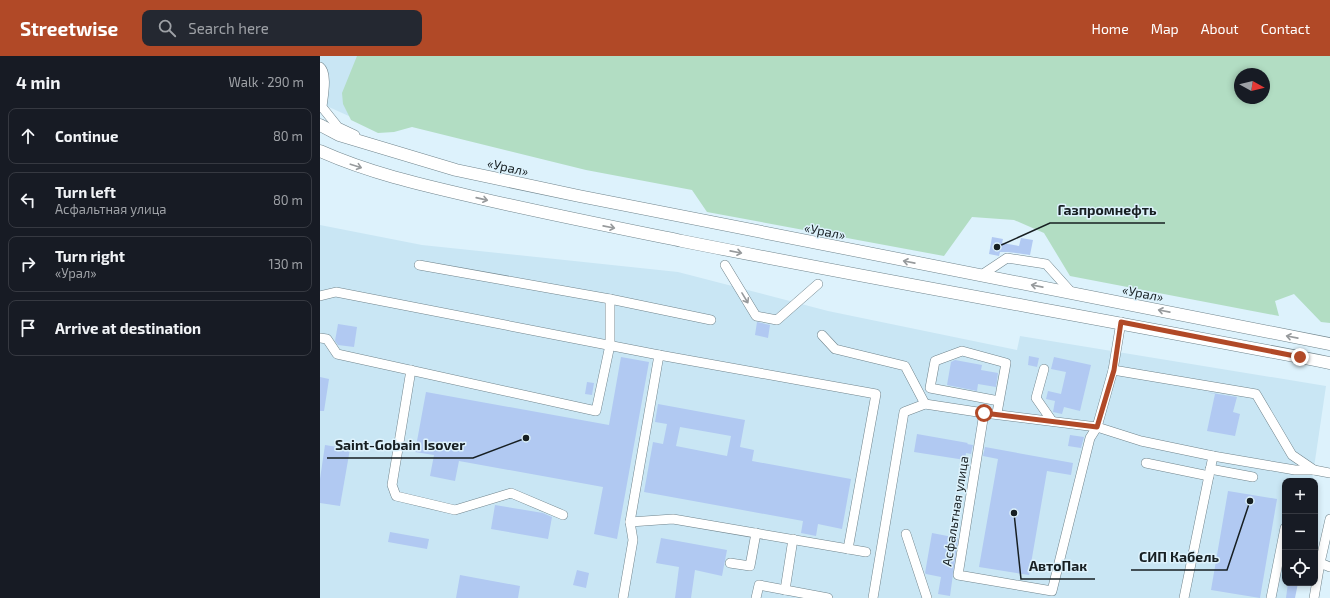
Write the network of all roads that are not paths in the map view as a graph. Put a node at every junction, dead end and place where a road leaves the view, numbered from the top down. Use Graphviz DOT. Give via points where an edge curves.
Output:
graph roads {
  1 [pos="320,66"];
  2 [pos="320,125"];
  3 [pos="378,146"];
  4 [pos="320,151"];
  5 [pos="320,154"];
  6 [pos="336,158"];
  7 [pos="419,265"];
  8 [pos="725,265"];
  9 [pos="980,276"];
  10 [pos="818,284"];
  11 [pos="1072,293"];
  12 [pos="320,296"];
  13 [pos="610,299"];
  14 [pos="711,320"];
  15 [pos="1121,322"];
  16 [pos="822,335"];
  17 [pos="320,338"];
  18 [pos="1330,344"];
  19 [pos="610,345"];
  20 [pos="659,355"];
  21 [pos="1300,357"];
  22 [pos="1330,363"];
  23 [pos="411,370"];
  24 [pos="1044,370"];
  25 [pos="1114,370"];
  26 [pos="1330,370"];
  27 [pos="999,401"];
  28 [pos="925,404"];
  29 [pos="984,413"];
  30 [pos="997,413"];
  31 [pos="1052,421"];
  32 [pos="1097,427"];
  33 [pos="1213,456"];
  34 [pos="1146,463"];
  35 [pos="1314,470"];
  36 [pos="1210,472"];
  37 [pos="1330,473"];
  38 [pos="1254,478"];
  39 [pos="563,515"];
  40 [pos="1330,519"];
  41 [pos="630,522"];
  42 [pos="756,533"];
  43 [pos="906,534"];
  44 [pos="793,539"];
  45 [pos="1282,543"];
  46 [pos="848,549"];
  47 [pos="866,552"];
  48 [pos="730,563"];
  49 [pos="1320,563"];
  50 [pos="1330,567"];
  51 [pos="785,590"];
  52 [pos="623,598"];
  53 [pos="756,598"];
  54 [pos="828,598"];
  55 [pos="873,598"];
  56 [pos="927,598"];
  57 [pos="1184,598"];
  58 [pos="1271,598"];
  59 [pos="1314,598"];
  1 -- 3 [label="street" via="325,74 322,107 338,127"];
  2 -- 3 [label="main road, «Урал»" via="339,135"];
  9 -- 3 [label="main road, «Урал», one-way" via="571,195 456,170"];
  4 -- 6 [label="main road"];
  5 -- 6 [label="street"];
  6 -- 15 [label="main road, one-way" via="430,186 560,217"];
  7 -- 13 [label="street"];
  8 -- 10 [label="street, one-way" via="756,316 777,320"];
  11 -- 9 [label="main road, «Урал», one-way"];
  9 -- 11 [label="street" via="1007,258 1046,264"];
  18 -- 11 [label="main road, «Урал», one-way"];
  12 -- 19 [label="street" via="336,292"];
  13 -- 14 [label="street"];
  13 -- 19 [label="street"];
  15 -- 21 [label="main road"];
  15 -- 25 [label="street, Асфальтная улица"];
  16 -- 28 [label="street" via="835,349 906,366"];
  17 -- 23 [label="street" via="327,339 337,354"];
  19 -- 20 [label="street"];
  19 -- 23 [label="street" via="596,411"];
  20 -- 41 [label="street"];
  20 -- 46 [label="street" via="876,394"];
  21 -- 22 [label="main road"];
  21 -- 26 [label="street"];
  23 -- 39 [label="street" via="392,485 396,496 455,510 511,493"];
  24 -- 31 [label="street" via="1036,398"];
  25 -- 32 [label="street, Асфальтная улица"];
  25 -- 35 [label="street" via="1256,394 1292,454"];
  27 -- 27 [label="street" via="1006,363 962,351 935,361 930,388"];
  27 -- 30 [label="street"];
  28 -- 29 [label="street"];
  28 -- 55 [label="street" via="904,412"];
  29 -- 30 [label="street"];
  29 -- 32 [label="street, Асфальтная улица" via="958,575 1052,591 1090,438"];
  30 -- 31 [label="street"];
  31 -- 32 [label="street"];
  32 -- 33 [label="street" via="1141,441"];
  33 -- 35 [label="street" via="1295,470"];
  33 -- 36 [label="street"];
  34 -- 36 [label="street"];
  35 -- 37 [label="street"];
  36 -- 38 [label="street"];
  36 -- 57 [label="street"];
  40 -- 49 [label="street"];
  41 -- 42 [label="street" via="673,519"];
  41 -- 52 [label="street" via="633,540"];
  42 -- 44 [label="street"];
  42 -- 48 [label="street" via="750,566"];
  43 -- 56 [label="street"];
  44 -- 46 [label="street"];
  44 -- 51 [label="street"];
  45 -- 58 [label="street"];
  46 -- 47 [label="street"];
  49 -- 50 [label="street"];
  49 -- 59 [label="street"];
  51 -- 53 [label="street" via="759,585"];
  51 -- 54 [label="street"];
}
